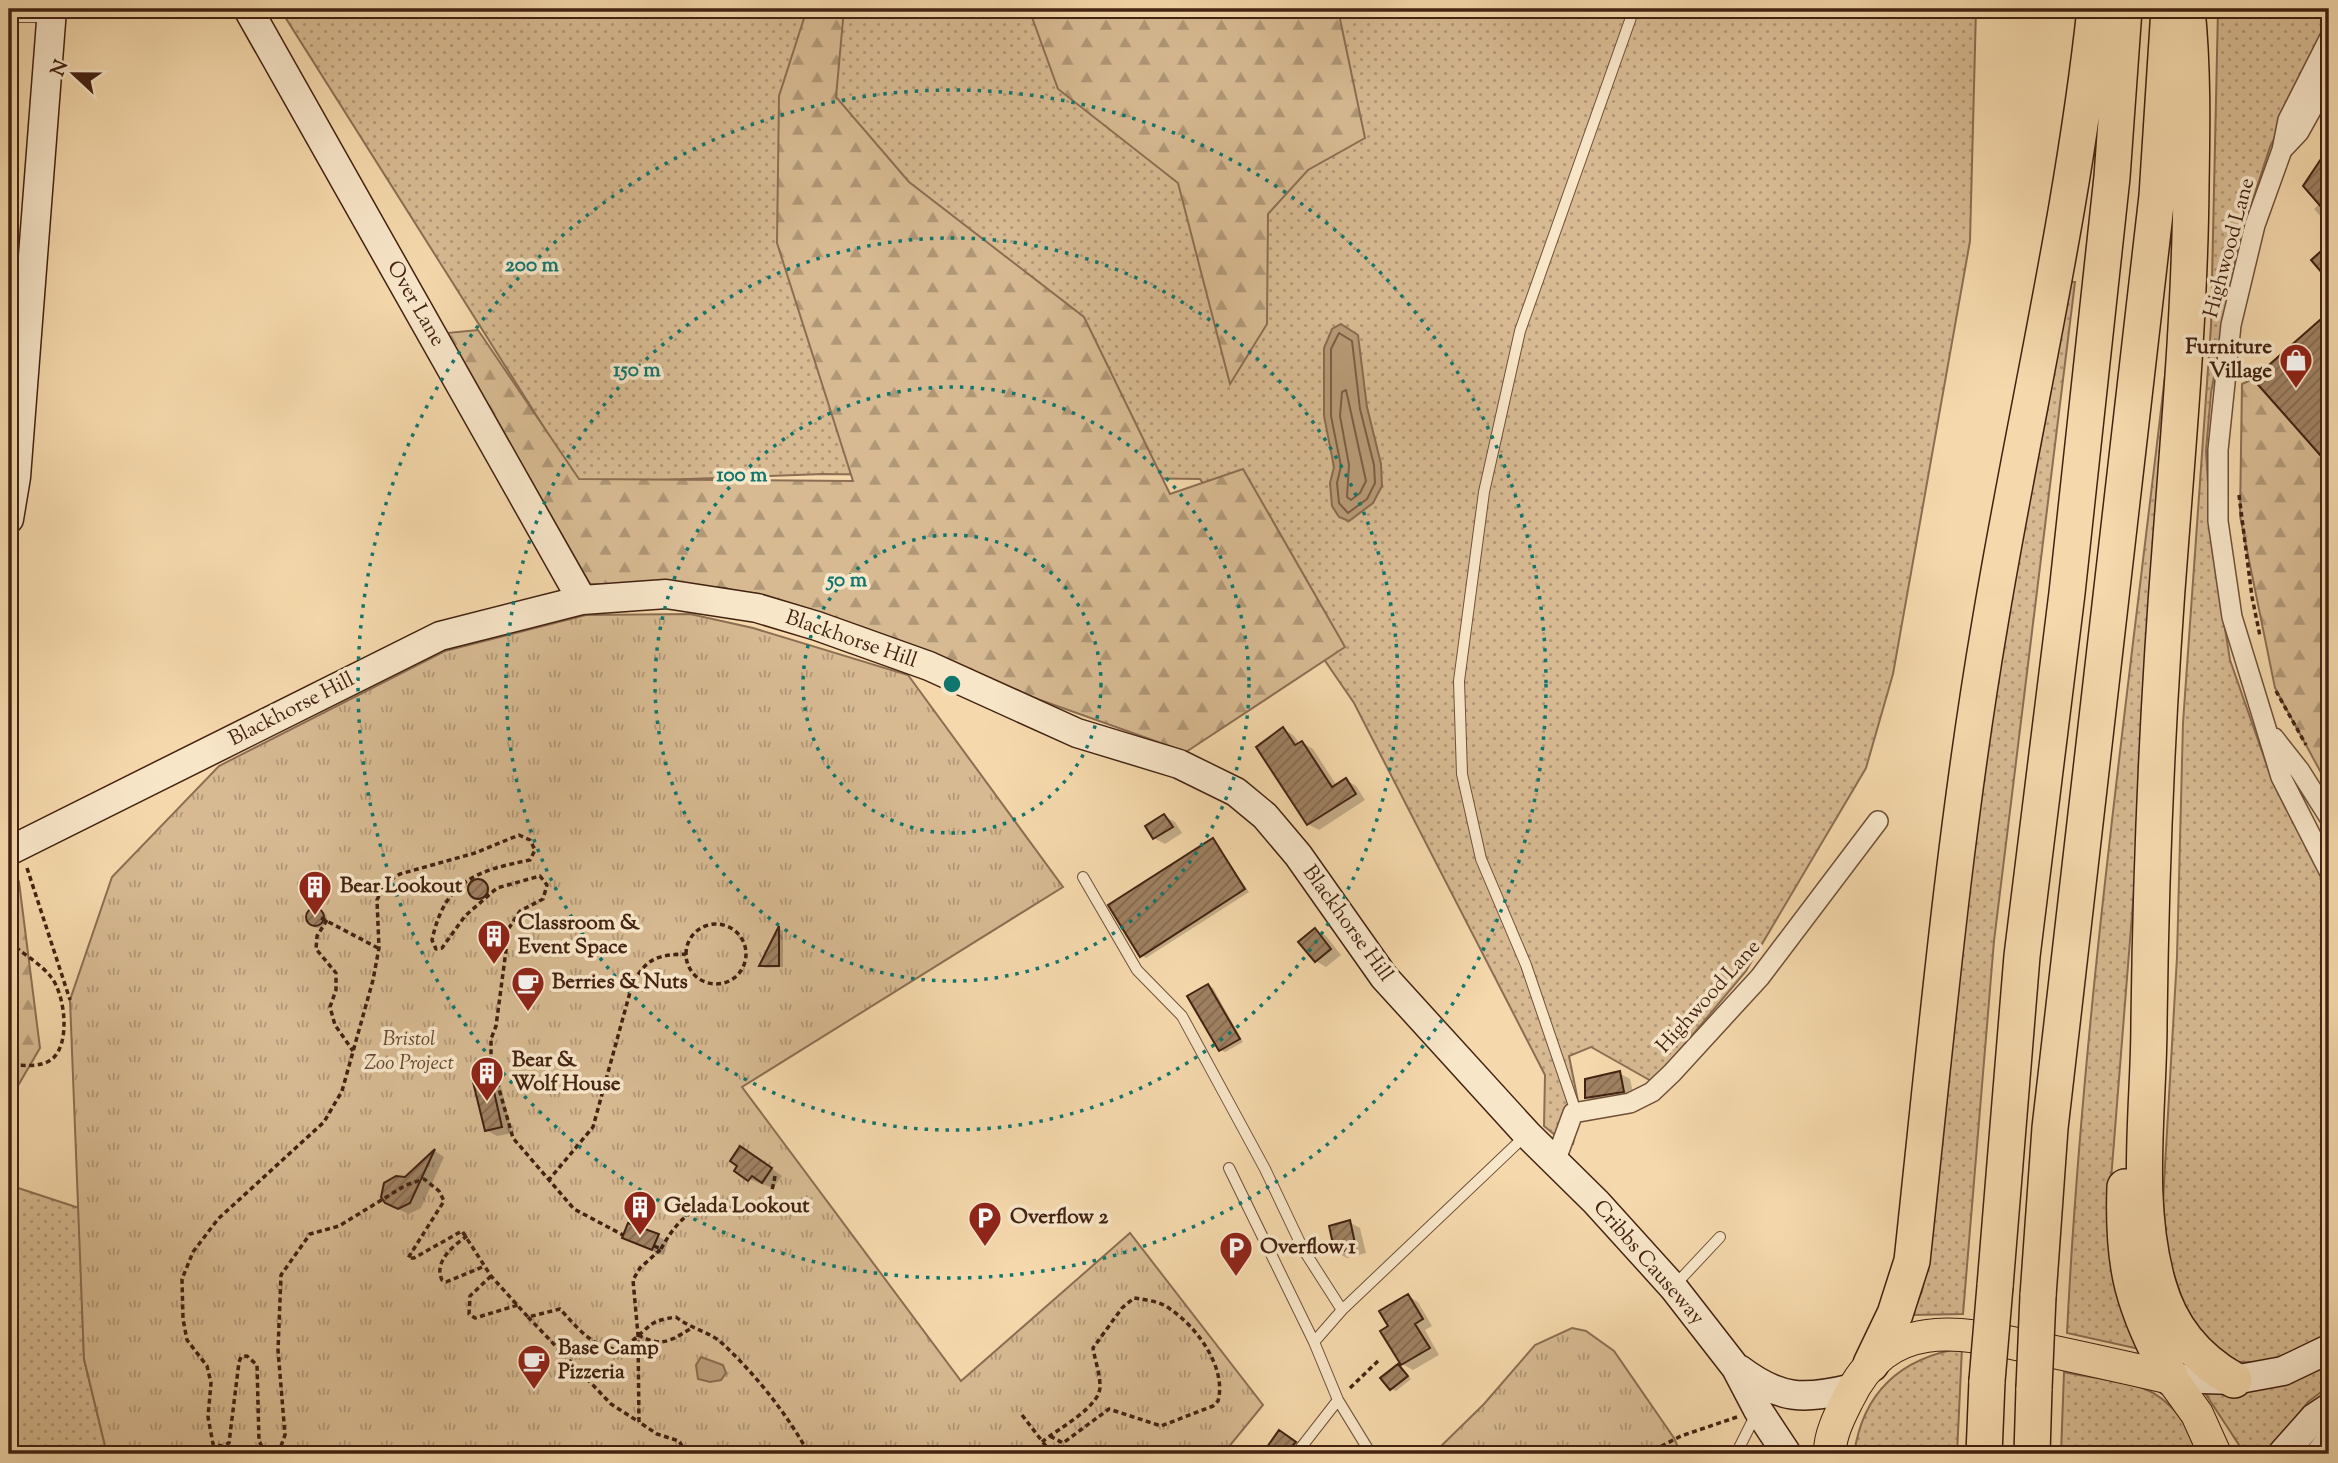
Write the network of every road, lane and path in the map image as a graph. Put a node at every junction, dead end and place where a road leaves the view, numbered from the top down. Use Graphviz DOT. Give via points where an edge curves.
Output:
graph roads {
  1 [pos="248,9"];
  2 [pos="1634,9"];
  3 [pos="2087,9"];
  4 [pos="2095,9"];
  5 [pos="2124,9"];
  6 [pos="2169,9"];
  7 [pos="2187,9"];
  8 [pos="51,13"];
  9 [pos="9,17"];
  10 [pos="2329,39"];
  11 [pos="2329,78"];
  12 [pos="2083,119"];
  13 [pos="2282,150"];
  14 [pos="2239,491"];
  15 [pos="9,519"];
  16 [pos="582,600"];
  17 [pos="2262,642"];
  18 [pos="2275,688"];
  19 [pos="2267,729"];
  20 [pos="2312,757"];
  21 [pos="2322,799"];
  22 [pos="2329,817"];
  23 [pos="1878,821"];
  24 [pos="2310,836"];
  25 [pos="2329,845"];
  26 [pos="14,849"];
  27 [pos="2329,871"];
  28 [pos="1083,877"];
  29 [pos="321,918"];
  30 [pos="327,920"];
  31 [pos="9,942"];
  32 [pos="379,948"];
  33 [pos="686,954"];
  34 [pos="70,1000"];
  35 [pos="2149,1025"];
  36 [pos="353,1051"];
  37 [pos="9,1065"];
  38 [pos="1573,1113"];
  39 [pos="1527,1134"];
  40 [pos="1555,1162"];
  41 [pos="1229,1168"];
  42 [pos="775,1176"];
  43 [pos="548,1181"];
  44 [pos="623,1235"];
  45 [pos="467,1237"];
  46 [pos="1720,1237"];
  47 [pos="654,1247"];
  48 [pos="661,1249"];
  49 [pos="485,1266"];
  50 [pos="491,1276"];
  51 [pos="1673,1287"];
  52 [pos="518,1305"];
  53 [pos="1342,1310"];
  54 [pos="528,1317"];
  55 [pos="690,1329"];
  56 [pos="638,1335"];
  57 [pos="1314,1342"];
  58 [pos="2329,1349"];
  59 [pos="1378,1361"];
  60 [pos="1736,1368"];
  61 [pos="1862,1376"];
  62 [pos="2171,1378"];
  63 [pos="2234,1380"];
  64 [pos="1338,1400"];
  65 [pos="2329,1408"];
  66 [pos="1758,1410"];
  67 [pos="2197,1414"];
  68 [pos="1022,1415"];
  69 [pos="639,1422"];
  70 [pos="1050,1436"];
  71 [pos="1042,1442"];
  72 [pos="2329,1443"];
  73 [pos="266,1454"];
  74 [pos="278,1454"];
  75 [pos="687,1454"];
  76 [pos="809,1454"];
  77 [pos="1052,1454"];
  78 [pos="1296,1454"];
  79 [pos="1371,1454"];
  80 [pos="1646,1454"];
  81 [pos="1736,1454"];
  82 [pos="1787,1454"];
  83 [pos="1829,1454"];
  84 [pos="1984,1454"];
  85 [pos="2032,1454"];
  86 [pos="2215,1454"];
  87 [pos="2225,1454"];
  88 [pos="2282,1454"];
  89 [pos="2320,1454"];
  1 -- 16 [label="main road, Over Lane"];
  2 -- 38 [label="lane" via="1520,331 1484,492 1459,681 1462,774 1481,859 1526,965"];
  3 -- 12 [label="highway"];
  4 -- 12 [label="highway"];
  5 -- 84 [label="highway, bridge" via="2112,177 2022,956"];
  6 -- 85 [label="highway, bridge" via="2157,196 2050,1128"];
  7 -- 35 [label="highway" via="2193,66 2190,303 2165,617 2149,912"];
  8 -- 9 [label="lane"];
  8 -- 15 [label="main road" via="16,477"];
  10 -- 13 [label="street, Highwood Lane" via="2288,120"];
  11 -- 13 [label="street, Highwood Lane" via="2299,132"];
  12 -- 61 [label="highway" via="1989,624 1956,863 1912,1261 1895,1314"];
  13 -- 19 [label="street, Highwood Lane" via="2241,278 2231,325 2218,450 2218,521 2232,617"];
  14 -- 17 [label="path"];
  16 -- 26 [label="main road, Blackhorse Hill" via="440,636"];
  16 -- 39 [label="main road, Blackhorse Hill" via="666,594 757,608 929,666 1077,733 1209,776 1265,816 1384,977"];
  18 -- 20 [label="path"];
  19 -- 21 [label="street, Highwood Lane"];
  19 -- 24 [label="street, Highwood Lane" via="2281,777"];
  21 -- 22 [label="street, Highwood Lane"];
  23 -- 38 [label="street, Highwood Lane" via="1760,977 1672,1073 1652,1092 1630,1103"];
  24 -- 25 [label="street"];
  24 -- 27 [label="street, Highwood Lane"];
  26 -- 34 [label="path"];
  28 -- 53 [label="lane" via="1137,970 1182,1016 1303,1249"];
  29 -- 30 [label="path"];
  30 -- 32 [label="path"];
  30 -- 36 [label="path" via="317,936 316,949 336,973 330,1007 335,1025"];
  31 -- 37 [label="path" via="51,976 63,997 63,1044 52,1060"];
  32 -- 36 [label="path"];
  32 -- 43 [label="path" via="377,900 385,883 519,835 530,840 535,850 530,860 493,867 454,888 432,940 436,948 442,947 465,916 497,888 541,876 547,885 543,899 520,911 509,928 491,1040 493,1074 513,1138"];
  33 -- 33 [label="path" via="694,975 715,984 737,976 746,954 737,933 717,924 695,932"];
  33 -- 43 [label="path" via="662,954 639,971 589,1137"];
  35 -- 62 [label="highway" via="2127,1143 2123,1236 2132,1292"];
  35 -- 63 [label="highway" via="2147,1229 2158,1285 2180,1334 2195,1354"];
  36 -- 73 [label="path" via="342,1091 324,1122 218,1219 193,1252 182,1279 187,1340 207,1366 211,1383 208,1417 213,1444 229,1443 239,1362 247,1356 257,1365 259,1441"];
  38 -- 40 [label="street"];
  39 -- 40 [label="main road, Blackhorse Hill"];
  39 -- 53 [label="lane"];
  40 -- 51 [label="main road, Cribbs Causeway"];
  41 -- 57 [label="lane"];
  42 -- 48 [label="path" via="771,1199 760,1211 750,1214 719,1206 702,1208 686,1215"];
  43 -- 44 [label="path" via="574,1209"];
  45 -- 49 [label="path"];
  45 -- 49 [label="path" via="446,1256 439,1274 442,1280"];
  45 -- 74 [label="path" via="462,1231 408,1258 444,1200 425,1178 339,1226 310,1234 281,1275 278,1350 285,1435"];
  46 -- 51 [label="lane"];
  47 -- 48 [label="path"];
  48 -- 56 [label="path" via="633,1280"];
  49 -- 50 [label="path"];
  50 -- 52 [label="path"];
  50 -- 52 [label="path" via="470,1296 469,1314 475,1318"];
  51 -- 60 [label="main road, Cribbs Causeway"];
  52 -- 54 [label="path"];
  53 -- 57 [label="lane"];
  54 -- 56 [label="path" via="560,1309 589,1340 613,1348 628,1345"];
  54 -- 69 [label="path" via="611,1404"];
  55 -- 56 [label="path" via="666,1344 654,1344"];
  55 -- 56 [label="path" via="676,1317 666,1318 646,1325"];
  55 -- 76 [label="path" via="721,1342 790,1420"];
  56 -- 69 [label="path"];
  57 -- 64 [label="lane"];
  58 -- 63 [label="main road" via="2283,1371"];
  59 -- 64 [label="path"];
  60 -- 61 [label="main road, Cribbs Causeway" via="1764,1388 1812,1396"];
  60 -- 66 [label="main road, Cribbs Causeway"];
  61 -- 62 [label="main road" via="1896,1345 1913,1338 1963,1332"];
  61 -- 83 [label="main road" via="1839,1416"];
  62 -- 63 [label="main road"];
  62 -- 67 [label="main road"];
  64 -- 78 [label="lane"];
  64 -- 79 [label="lane"];
  65 -- 88 [label="main road"];
  66 -- 80 [label="path" via="1681,1436"];
  66 -- 81 [label="lane"];
  66 -- 82 [label="main road, Cribbs Causeway"];
  67 -- 86 [label="main road"];
  67 -- 87 [label="main road"];
  68 -- 71 [label="path"];
  69 -- 75 [label="path" via="679,1441"];
  70 -- 70 [label="path" via="1095,1403 1101,1389 1093,1348 1134,1298 1170,1308 1191,1327 1216,1365 1218,1401 1172,1424 1161,1426 1109,1409 1063,1443"];
  70 -- 71 [label="path"];
  71 -- 77 [label="path"];
  72 -- 89 [label="main road"];
}
